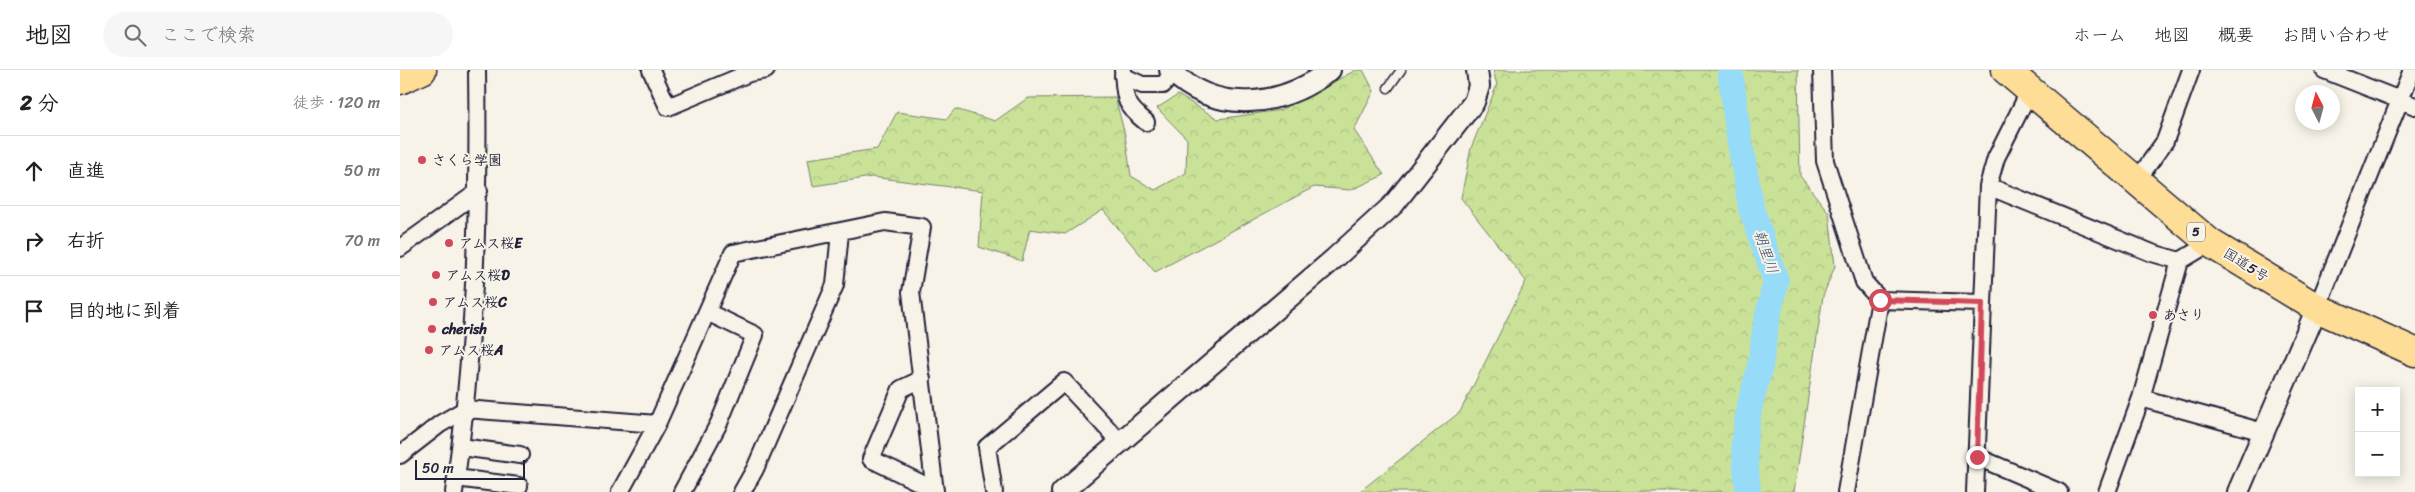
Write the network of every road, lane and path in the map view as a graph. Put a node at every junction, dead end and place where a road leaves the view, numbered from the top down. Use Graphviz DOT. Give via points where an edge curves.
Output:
graph roads {
  1 [pos="422,70"];
  2 [pos="477,70"];
  3 [pos="651,70"];
  4 [pos="766,70"];
  5 [pos="1330,70"];
  6 [pos="1401,70"];
  7 [pos="1477,70"];
  8 [pos="1822,70"];
  9 [pos="2191,70"];
  10 [pos="2324,70"];
  11 [pos="2412,70"];
  12 [pos="748,71"];
  13 [pos="1171,71"];
  14 [pos="1123,73"];
  15 [pos="2021,79"];
  16 [pos="400,80"];
  17 [pos="1388,88"];
  18 [pos="2399,98"];
  19 [pos="2415,106"];
  20 [pos="1146,122"];
  21 [pos="2136,182"];
  22 [pos="1988,186"];
  23 [pos="479,191"];
  24 [pos="840,232"];
  25 [pos="2210,243"];
  26 [pos="400,248"];
  27 [pos="2180,261"];
  28 [pos="1880,300"];
  29 [pos="1982,303"];
  30 [pos="2317,308"];
  31 [pos="707,312"];
  32 [pos="2415,352"];
  33 [pos="922,379"];
  34 [pos="2141,398"];
  35 [pos="466,409"];
  36 [pos="657,424"];
  37 [pos="2263,432"];
  38 [pos="1120,442"];
  39 [pos="461,447"];
  40 [pos="400,455"];
  41 [pos="520,455"];
  42 [pos="1977,457"];
  43 [pos="455,485"];
  44 [pos="519,486"];
  45 [pos="935,491"];
  46 [pos="620,492"];
  47 [pos="682,492"];
  48 [pos="742,492"];
  49 [pos="994,492"];
  50 [pos="1062,492"];
  51 [pos="1846,492"];
  52 [pos="1975,492"];
  53 [pos="2060,492"];
  54 [pos="2107,492"];
  55 [pos="2238,492"];
  1 -- 16 [label="highway"];
  2 -- 23 [label="street"];
  3 -- 12 [label="street" via="668,107"];
  4 -- 12 [label="street"];
  5 -- 13 [label="street" via="1298,90 1251,102 1230,101 1208,94"];
  6 -- 17 [label="lane"];
  7 -- 38 [label="street" via="1474,102 1394,204"];
  8 -- 28 [label="street" via="1825,162 1864,282"];
  9 -- 21 [label="street" via="2165,140"];
  10 -- 18 [label="street"];
  11 -- 18 [label="street"];
  13 -- 14 [label="street" via="1163,85 1142,85"];
  14 -- 20 [label="street" via="1124,97 1132,111"];
  15 -- 21 [label="highway, 国道5号 / 5"];
  15 -- 22 [label="street"];
  18 -- 19 [label="street"];
  18 -- 30 [label="street"];
  21 -- 25 [label="highway, 国道5号 / 5"];
  22 -- 27 [label="street" via="2152,253"];
  22 -- 29 [label="street"];
  23 -- 26 [label="street"];
  23 -- 35 [label="street"];
  24 -- 31 [label="street" via="734,253"];
  24 -- 33 [label="street" via="885,222 922,227 911,292"];
  24 -- 48 [label="street" via="835,285"];
  25 -- 27 [label="street"];
  25 -- 30 [label="highway, 国道5号 / 5"];
  27 -- 34 [label="street"];
  28 -- 29 [label="street"];
  28 -- 51 [label="street"];
  29 -- 42 [label="street"];
  30 -- 32 [label="highway, 国道5号 / 5"];
  30 -- 37 [label="street"];
  31 -- 36 [label="street"];
  31 -- 47 [label="street" via="755,335 719,423"];
  33 -- 45 [label="street"];
  33 -- 45 [label="street" via="901,389 871,459"];
  34 -- 37 [label="street"];
  34 -- 54 [label="street"];
  35 -- 36 [label="street"];
  35 -- 39 [label="street"];
  35 -- 40 [label="street" via="440,424"];
  36 -- 46 [label="street"];
  37 -- 55 [label="street"];
  38 -- 49 [label="street" via="1064,382 987,447"];
  38 -- 50 [label="street"];
  39 -- 41 [label="street"];
  39 -- 43 [label="street"];
  42 -- 52 [label="street"];
  42 -- 53 [label="street"];
  43 -- 44 [label="street"];
}
